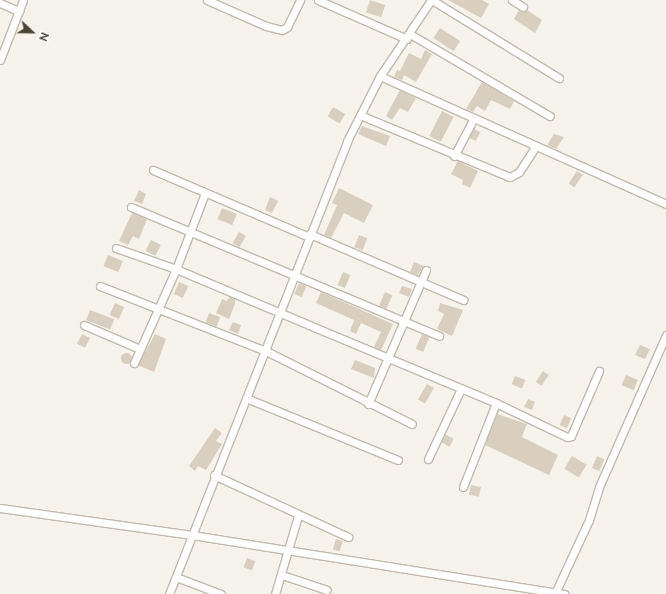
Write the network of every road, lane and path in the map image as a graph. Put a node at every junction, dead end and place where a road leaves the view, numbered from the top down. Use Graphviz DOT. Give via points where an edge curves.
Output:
graph roads {
  1 [pos="23,0"];
  2 [pos="207,0"];
  3 [pos="300,0"];
  4 [pos="318,0"];
  5 [pos="431,0"];
  6 [pos="512,0"];
  7 [pos="0,3"];
  8 [pos="523,7"];
  9 [pos="19,11"];
  10 [pos="409,36"];
  11 [pos="2,49"];
  12 [pos="0,60"];
  13 [pos="380,76"];
  14 [pos="559,78"];
  15 [pos="360,115"];
  16 [pos="550,116"];
  17 [pos="474,118"];
  18 [pos="536,146"];
  19 [pos="454,156"];
  20 [pos="153,170"];
  21 [pos="205,193"];
  22 [pos="666,204"];
  23 [pos="131,207"];
  24 [pos="188,232"];
  25 [pos="309,236"];
  26 [pos="116,248"];
  27 [pos="176,269"];
  28 [pos="426,270"];
  29 [pos="295,276"];
  30 [pos="421,282"];
  31 [pos="100,286"];
  32 [pos="463,300"];
  33 [pos="159,310"];
  34 [pos="280,314"];
  35 [pos="405,321"];
  36 [pos="84,326"];
  37 [pos="666,335"];
  38 [pos="439,336"];
  39 [pos="140,349"];
  40 [pos="266,351"];
  41 [pos="389,358"];
  42 [pos="134,363"];
  43 [pos="598,371"];
  44 [pos="461,388"];
  45 [pos="246,398"];
  46 [pos="496,403"];
  47 [pos="368,404"];
  48 [pos="412,424"];
  49 [pos="428,459"];
  50 [pos="398,460"];
  51 [pos="214,475"];
  52 [pos="463,487"];
  53 [pos="0,508"];
  54 [pos="298,516"];
  55 [pos="192,535"];
  56 [pos="348,537"];
  57 [pos="288,552"];
  58 [pos="282,574"];
  59 [pos="176,577"];
  60 [pos="327,590"];
  61 [pos="556,591"];
  62 [pos="169,594"];
  63 [pos="221,594"];
  64 [pos="275,594"];
  65 [pos="564,594"];
  1 -- 9 [label="street"];
  2 -- 3 [label="street" via="266,26 282,30 287,27"];
  4 -- 10 [label="street"];
  5 -- 10 [label="street"];
  5 -- 14 [label="street"];
  6 -- 8 [label="street"];
  7 -- 9 [label="street"];
  9 -- 11 [label="street"];
  10 -- 13 [label="street"];
  10 -- 16 [label="street"];
  11 -- 12 [label="street"];
  13 -- 15 [label="street"];
  13 -- 17 [label="street"];
  15 -- 19 [label="street"];
  15 -- 25 [label="street"];
  17 -- 18 [label="street"];
  17 -- 19 [label="street"];
  18 -- 19 [label="street" via="519,172 510,177"];
  18 -- 22 [label="street"];
  20 -- 21 [label="street"];
  21 -- 24 [label="street"];
  21 -- 25 [label="street"];
  23 -- 24 [label="street"];
  24 -- 27 [label="street"];
  24 -- 29 [label="street"];
  25 -- 29 [label="street"];
  25 -- 30 [label="street"];
  26 -- 27 [label="street"];
  27 -- 33 [label="street"];
  27 -- 34 [label="street"];
  28 -- 30 [label="street"];
  29 -- 34 [label="street"];
  29 -- 35 [label="street"];
  30 -- 32 [label="street"];
  30 -- 35 [label="street"];
  31 -- 33 [label="street"];
  33 -- 39 [label="street"];
  33 -- 40 [label="street"];
  34 -- 40 [label="street"];
  34 -- 41 [label="street"];
  35 -- 38 [label="street"];
  35 -- 41 [label="street"];
  36 -- 39 [label="street"];
  37 -- 61 [label="street" via="598,487 588,520"];
  39 -- 42 [label="street"];
  40 -- 45 [label="street"];
  40 -- 47 [label="street"];
  41 -- 44 [label="street"];
  41 -- 47 [label="street"];
  43 -- 46 [label="street" via="568,437"];
  44 -- 46 [label="street"];
  44 -- 49 [label="street"];
  45 -- 50 [label="street"];
  45 -- 51 [label="street"];
  46 -- 52 [label="street"];
  47 -- 48 [label="street"];
  51 -- 54 [label="street"];
  51 -- 55 [label="street"];
  53 -- 55 [label="street"];
  54 -- 56 [label="street"];
  54 -- 57 [label="street"];
  55 -- 57 [label="street"];
  55 -- 59 [label="street"];
  57 -- 58 [label="street"];
  57 -- 61 [label="street" via="497,585"];
  58 -- 60 [label="street"];
  58 -- 64 [label="street"];
  59 -- 62 [label="street"];
  59 -- 63 [label="street"];
  61 -- 65 [label="street"];
}
